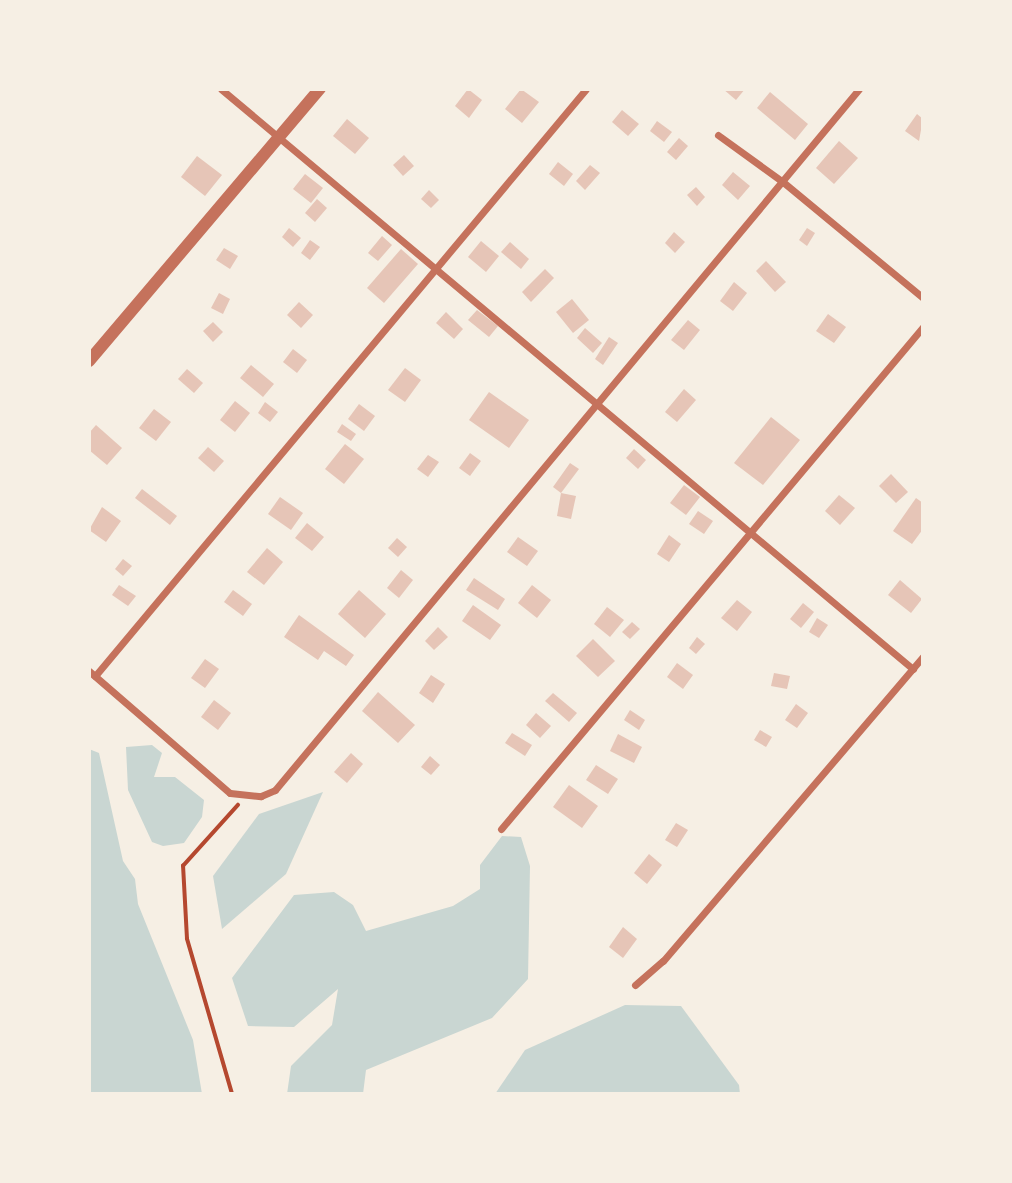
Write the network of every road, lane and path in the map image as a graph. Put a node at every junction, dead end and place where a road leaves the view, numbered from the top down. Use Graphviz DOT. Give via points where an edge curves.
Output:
graph roads {
  1 [pos="221,89"];
  2 [pos="320,89"];
  3 [pos="586,89"];
  4 [pos="859,89"];
  5 [pos="718,135"];
  6 [pos="280,139"];
  7 [pos="783,182"];
  8 [pos="434,269"];
  9 [pos="923,298"];
  10 [pos="923,327"];
  11 [pos="89,361"];
  12 [pos="595,403"];
  13 [pos="748,533"];
  14 [pos="923,657"];
  15 [pos="913,669"];
  16 [pos="92,674"];
  17 [pos="246,797"];
  18 [pos="501,829"];
  19 [pos="635,985"];
  20 [pos="232,1094"];
  1 -- 6 [label="street"];
  2 -- 6 [label="street"];
  3 -- 8 [label="street"];
  4 -- 7 [label="street"];
  5 -- 7 [label="street"];
  6 -- 8 [label="street"];
  6 -- 11 [label="street"];
  7 -- 9 [label="street"];
  7 -- 12 [label="street"];
  8 -- 12 [label="street"];
  8 -- 16 [label="street"];
  10 -- 13 [label="street"];
  12 -- 13 [label="street"];
  12 -- 17 [label="street" via="287,779 275,790"];
  13 -- 15 [label="street"];
  13 -- 18 [label="street"];
  14 -- 15 [label="street"];
  15 -- 19 [label="street" via="663,961"];
  16 -- 17 [label="street" via="218,784"];
  17 -- 20 [label="path" via="184,866 187,939"];
}
